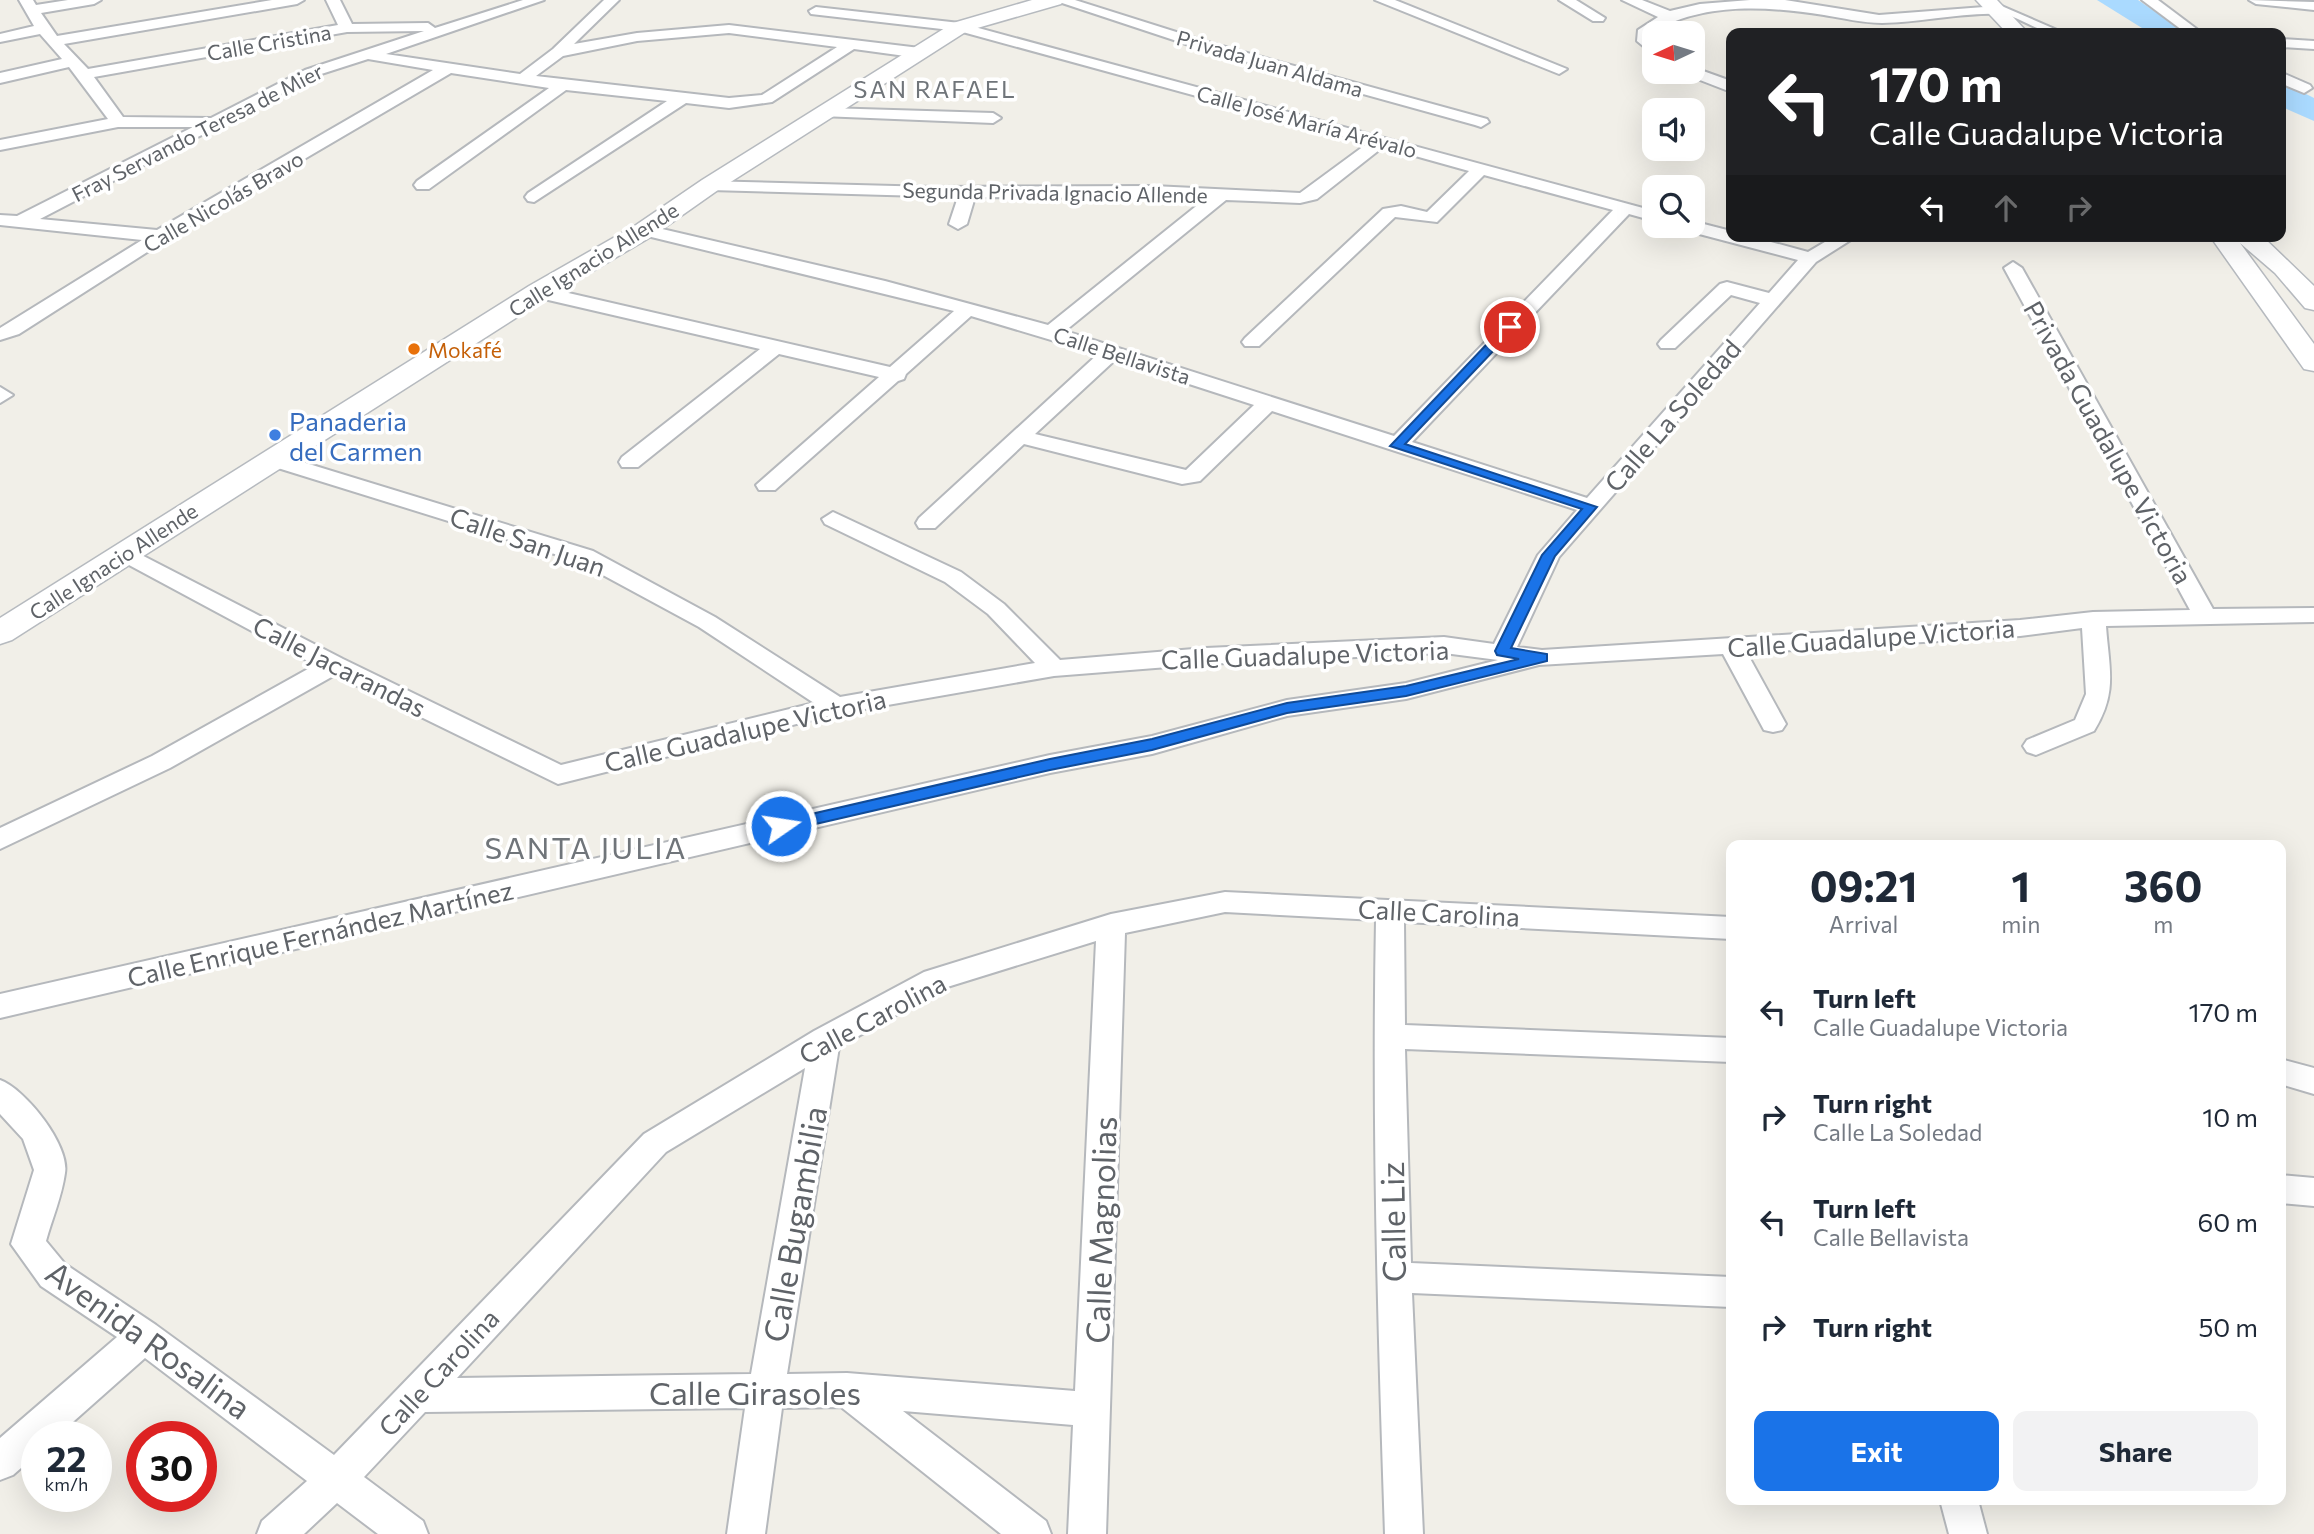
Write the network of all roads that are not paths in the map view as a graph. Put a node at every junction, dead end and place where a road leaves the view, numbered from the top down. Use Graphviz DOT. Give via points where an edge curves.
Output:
graph roads {
  1 [pos="94,0"];
  2 [pos="297,0"];
  3 [pos="333,0"];
  4 [pos="537,0"];
  5 [pos="612,0"];
  6 [pos="1054,0"];
  7 [pos="1060,0"];
  8 [pos="1382,0"];
  9 [pos="1566,0"];
  10 [pos="1629,0"];
  11 [pos="2149,0"];
  12 [pos="2256,0"];
  13 [pos="30,5"];
  14 [pos="1990,5"];
  15 [pos="2314,6"];
  16 [pos="816,11"];
  17 [pos="1669,16"];
  18 [pos="1598,18"];
  19 [pos="1660,21"];
  20 [pos="457,26"];
  21 [pos="960,27"];
  22 [pos="347,28"];
  23 [pos="2013,28"];
  24 [pos="2045,28"];
  25 [pos="2187,28"];
  26 [pos="48,35"];
  27 [pos="0,38"];
  28 [pos="854,43"];
  29 [pos="2286,43"];
  30 [pos="2314,45"];
  31 [pos="558,52"];
  32 [pos="920,53"];
  33 [pos="365,55"];
  34 [pos="70,62"];
  35 [pos="446,69"];
  36 [pos="1559,69"];
  37 [pos="84,74"];
  38 [pos="1705,77"];
  39 [pos="0,78"];
  40 [pos="522,80"];
  41 [pos="2286,80"];
  42 [pos="563,85"];
  43 [pos="1726,85"];
  44 [pos="2304,88"];
  45 [pos="684,97"];
  46 [pos="827,113"];
  47 [pos="993,118"];
  48 [pos="118,122"];
  49 [pos="213,122"];
  50 [pos="1481,122"];
  51 [pos="1381,142"];
  52 [pos="0,145"];
  53 [pos="1482,169"];
  54 [pos="422,185"];
  55 [pos="710,185"];
  56 [pos="968,193"];
  57 [pos="1222,194"];
  58 [pos="534,197"];
  59 [pos="1625,208"];
  60 [pos="1642,213"];
  61 [pos="0,220"];
  62 [pos="20,222"];
  63 [pos="958,224"];
  64 [pos="645,230"];
  65 [pos="1705,230"];
  66 [pos="160,236"];
  67 [pos="1726,236"];
  68 [pos="1750,242"];
  69 [pos="1838,242"];
  70 [pos="2226,242"];
  71 [pos="2256,242"];
  72 [pos="2273,253"];
  73 [pos="1810,258"];
  74 [pos="2241,266"];
  75 [pos="2013,268"];
  76 [pos="538,292"];
  77 [pos="1772,300"];
  78 [pos="2314,302"];
  79 [pos="968,309"];
  80 [pos="1051,332"];
  81 [pos="0,334"];
  82 [pos="1252,342"];
  83 [pos="1668,344"];
  84 [pos="775,347"];
  85 [pos="1112,352"];
  86 [pos="2314,363"];
  87 [pos="897,375"];
  88 [pos="1268,404"];
  89 [pos="1020,437"];
  90 [pos="1396,446"];
  91 [pos="273,459"];
  92 [pos="630,462"];
  93 [pos="767,485"];
  94 [pos="1591,507"];
  95 [pos="833,519"];
  96 [pos="927,523"];
  97 [pos="124,553"];
  98 [pos="2314,615"];
  99 [pos="2205,616"];
  100 [pos="2093,619"];
  101 [pos="0,633"];
  102 [pos="1731,646"];
  103 [pos="1503,651"];
  104 [pos="1542,658"];
  105 [pos="334,664"];
  106 [pos="1054,668"];
  107 [pos="836,706"];
  108 [pos="1773,724"];
  109 [pos="2036,746"];
  110 [pos="558,775"];
  111 [pos="0,839"];
  112 [pos="1390,910"];
  113 [pos="1111,925"];
  114 [pos="1726,929"];
  115 [pos="0,1006"];
  116 [pos="1388,1035"];
  117 [pos="825,1040"];
  118 [pos="1726,1050"];
  119 [pos="2286,1074"];
  120 [pos="2314,1082"];
  121 [pos="0,1093"];
  122 [pos="2286,1189"];
  123 [pos="2314,1192"];
  124 [pos="1394,1277"];
  125 [pos="1726,1292"];
  126 [pos="144,1336"];
  127 [pos="766,1390"];
  128 [pos="847,1390"];
  129 [pos="415,1395"];
  130 [pos="1094,1410"];
  131 [pos="0,1462"];
  132 [pos="338,1478"];
  133 [pos="1960,1505"];
  134 [pos="276,1534"];
  135 [pos="409,1534"];
  136 [pos="746,1534"];
  137 [pos="1032,1534"];
  138 [pos="1087,1534"];
  139 [pos="1404,1534"];
  140 [pos="1968,1534"];
  1 -- 13 [label="street"];
  2 -- 26 [label="street"];
  3 -- 22 [label="street"];
  4 -- 20 [label="street, Fray Servando Teresa de Mier"];
  5 -- 31 [label="street"];
  6 -- 21 [label="street, Calle Ignacio Allende"];
  7 -- 50 [label="street, Privada Juan Aldama" via="1206,46"];
  8 -- 36 [label="street"];
  9 -- 18 [label="street"];
  10 -- 17 [label="street"];
  11 -- 25 [label="street"];
  12 -- 15 [label="street"];
  13 -- 26 [label="street"];
  14 -- 17 [label="street" via="1879,19 1777,3 1700,8"];
  14 -- 23 [label="street"];
  14 -- 24 [label="street"];
  16 -- 21 [label="street, Calle José María Arévalo"];
  17 -- 19 [label="street"];
  20 -- 22 [label="street, Calle Cristina"];
  20 -- 33 [label="street, Fray Servando Teresa de Mier"];
  21 -- 32 [label="street, Calle Ignacio Allende"];
  21 -- 51 [label="street, Calle José María Arévalo"];
  22 -- 37 [label="street, Calle Cristina"];
  26 -- 27 [label="street"];
  26 -- 34 [label="street"];
  28 -- 31 [label="street" via="729,29 637,37"];
  28 -- 32 [label="street"];
  28 -- 45 [label="street" via="766,99 729,103"];
  29 -- 30 [label="street"];
  31 -- 40 [label="street"];
  32 -- 46 [label="street, Calle Ignacio Allende"];
  33 -- 35 [label="street"];
  33 -- 49 [label="street, Fray Servando Teresa de Mier" via="310,73"];
  34 -- 37 [label="street"];
  34 -- 39 [label="street"];
  35 -- 40 [label="street"];
  35 -- 66 [label="street, Calle Nicolás Bravo"];
  37 -- 48 [label="street"];
  38 -- 43 [label="street"];
  40 -- 42 [label="street"];
  41 -- 44 [label="street"];
  42 -- 45 [label="street"];
  42 -- 54 [label="street"];
  45 -- 58 [label="street"];
  46 -- 47 [label="street"];
  46 -- 55 [label="street, Calle Ignacio Allende"];
  48 -- 49 [label="street"];
  48 -- 52 [label="street"];
  49 -- 62 [label="street, Fray Servando Teresa de Mier"];
  51 -- 53 [label="street, Calle José María Arévalo"];
  51 -- 57 [label="street, Segunda Privada Ignacio Allende" via="1311,195"];
  53 -- 59 [label="street, Calle José María Arévalo"];
  53 -- 82 [label="street" via="1432,218 1389,213"];
  55 -- 56 [label="street, Segunda Privada Ignacio Allende"];
  55 -- 64 [label="street, Calle Ignacio Allende"];
  56 -- 57 [label="street, Segunda Privada Ignacio Allende"];
  56 -- 63 [label="street"];
  57 -- 80 [label="street"];
  59 -- 60 [label="street, Calle José María Arévalo"];
  59 -- 90 [label="street"];
  61 -- 62 [label="street"];
  62 -- 66 [label="street"];
  64 -- 76 [label="street, Calle Ignacio Allende"];
  64 -- 79 [label="street, Calle Bellavista"];
  65 -- 67 [label="street"];
  66 -- 81 [label="street, Calle Nicolás Bravo"];
  68 -- 73 [label="street"];
  69 -- 73 [label="street"];
  70 -- 74 [label="street"];
  71 -- 72 [label="street"];
  72 -- 74 [label="street"];
  72 -- 78 [label="street"];
  73 -- 77 [label="street, Calle La Soledad"];
  74 -- 86 [label="street"];
  75 -- 99 [label="street, Privada Guadalupe Victoria"];
  76 -- 84 [label="street"];
  76 -- 91 [label="street, Calle Ignacio Allende"];
  77 -- 83 [label="street" via="1727,288"];
  77 -- 94 [label="street, Calle La Soledad"];
  79 -- 80 [label="street, Calle Bellavista"];
  79 -- 87 [label="street"];
  80 -- 85 [label="street, Calle Bellavista"];
  84 -- 87 [label="street"];
  84 -- 92 [label="street"];
  85 -- 88 [label="street, Calle Bellavista"];
  85 -- 89 [label="street"];
  87 -- 93 [label="street"];
  88 -- 89 [label="street" via="1192,476"];
  88 -- 90 [label="street, Calle Bellavista"];
  89 -- 96 [label="street"];
  90 -- 94 [label="street, Calle Bellavista"];
  91 -- 97 [label="street, Calle Ignacio Allende"];
  91 -- 107 [label="street, Calle San Juan" via="585,556 707,622"];
  94 -- 103 [label="street, Calle La Soledad" via="1549,555"];
  95 -- 106 [label="street" via="953,577 996,609"];
  97 -- 101 [label="street, Calle Ignacio Allende"];
  97 -- 105 [label="street, Calle Jacarandas"];
  98 -- 99 [label="street, Calle Guadalupe Victoria"];
  99 -- 100 [label="street, Calle Guadalupe Victoria"];
  100 -- 102 [label="street, Calle Guadalupe Victoria" via="2020,628"];
  100 -- 109 [label="street" via="2099,694 2085,725"];
  102 -- 104 [label="street, Calle Guadalupe Victoria"];
  102 -- 108 [label="street"];
  103 -- 104 [label="street, Calle Guadalupe Victoria"];
  103 -- 106 [label="street, Calle Guadalupe Victoria" via="1444,645"];
  104 -- 115 [label="street, Calle Enrique Fernández Martínez" via="1406,691 1287,708 1152,745 1050,764"];
  105 -- 110 [label="street, Calle Jacarandas"];
  105 -- 111 [label="street" via="160,762"];
  106 -- 107 [label="street, Calle Guadalupe Victoria"];
  107 -- 110 [label="street, Calle Guadalupe Victoria"];
  112 -- 113 [label="street, Calle Carolina" via="1225,902"];
  112 -- 114 [label="street, Calle Carolina"];
  112 -- 116 [label="street, Calle Liz"];
  113 -- 117 [label="street, Calle Carolina" via="934,980"];
  113 -- 130 [label="street, Calle Magnolias"];
  116 -- 118 [label="street"];
  116 -- 124 [label="street, Calle Liz"];
  117 -- 127 [label="street, Calle Bugambilia"];
  117 -- 129 [label="street, Calle Carolina" via="655,1143"];
  119 -- 120 [label="street"];
  121 -- 126 [label="street, Avenida Rosalina" via="37,1132 50,1170 28,1244 53,1275"];
  122 -- 123 [label="street"];
  124 -- 125 [label="street"];
  124 -- 139 [label="street, Calle Liz"];
  126 -- 131 [label="street"];
  126 -- 132 [label="street, Avenida Rosalina"];
  127 -- 128 [label="street, Calle Girasoles"];
  127 -- 129 [label="street, Calle Girasoles"];
  127 -- 136 [label="street, Calle Bugambilia"];
  128 -- 130 [label="street, Calle Girasoles"];
  128 -- 137 [label="street"];
  129 -- 132 [label="street, Calle Carolina"];
  130 -- 138 [label="street, Calle Magnolias"];
  132 -- 134 [label="street, Calle Carolina"];
  132 -- 135 [label="street, Avenida Rosalina"];
  133 -- 140 [label="street"];
}
